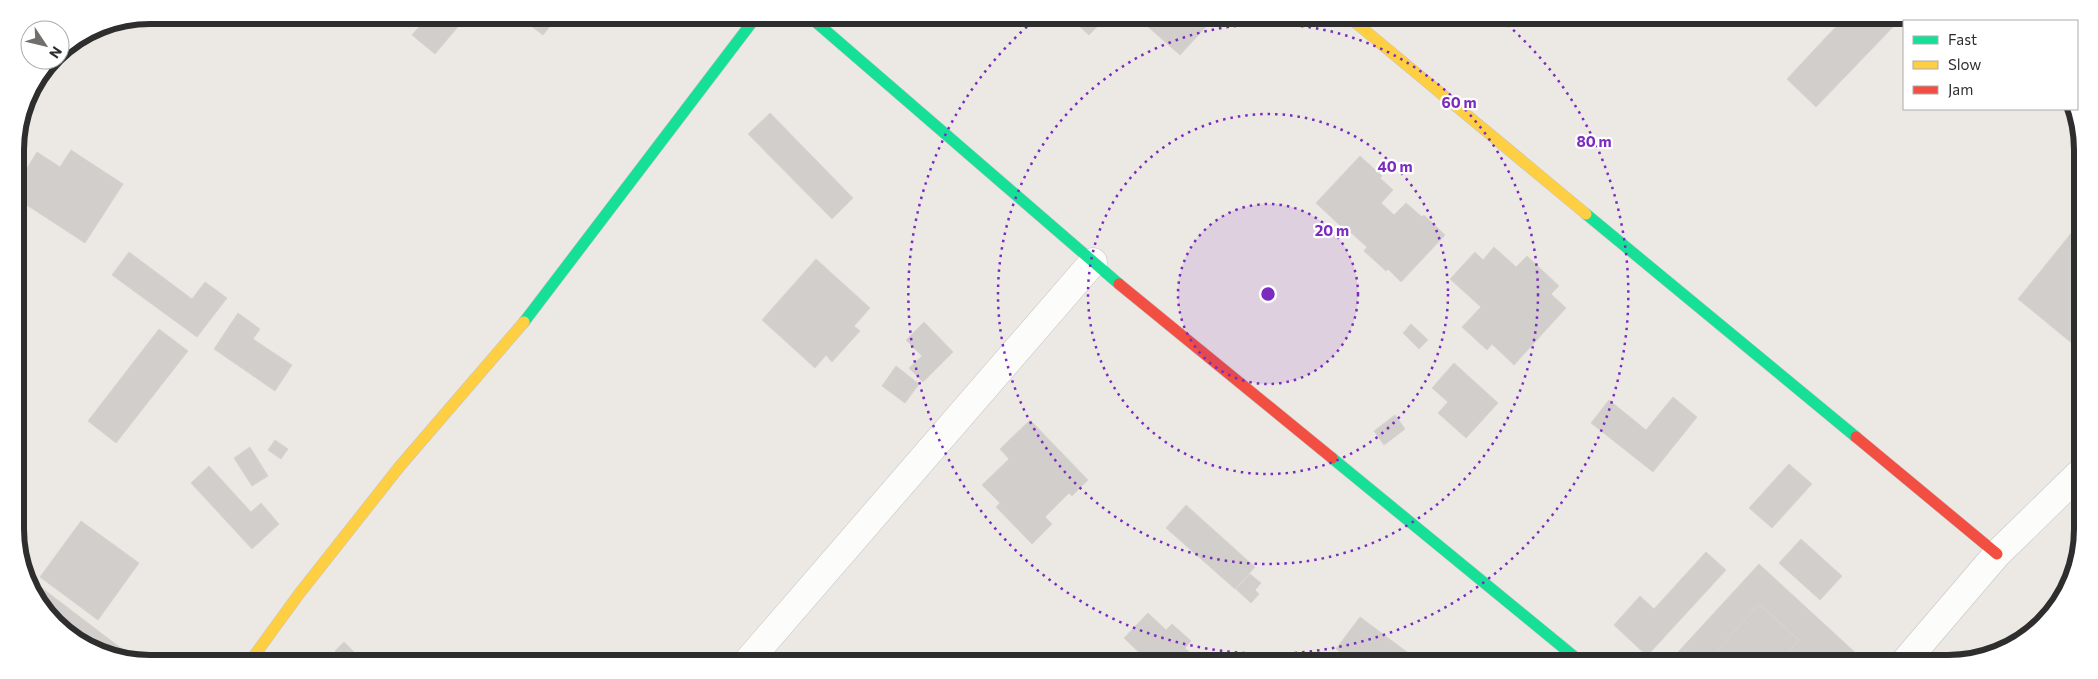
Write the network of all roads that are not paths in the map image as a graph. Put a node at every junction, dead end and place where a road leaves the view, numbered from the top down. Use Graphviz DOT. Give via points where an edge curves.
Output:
graph roads {
  1 [pos="750,24"];
  2 [pos="818,24"];
  3 [pos="1357,24"];
  4 [pos="1093,262"];
  5 [pos="2074,479"];
  6 [pos="1997,554"];
  7 [pos="255,655"];
  8 [pos="753,655"];
  9 [pos="1572,655"];
  10 [pos="1911,655"];
  1 -- 7 [label="street" via="530,315 400,466"];
  2 -- 4 [label="street"];
  3 -- 6 [label="street"];
  4 -- 8 [label="street"];
  4 -- 9 [label="street"];
  5 -- 6 [label="street"];
  6 -- 10 [label="street"];
}
